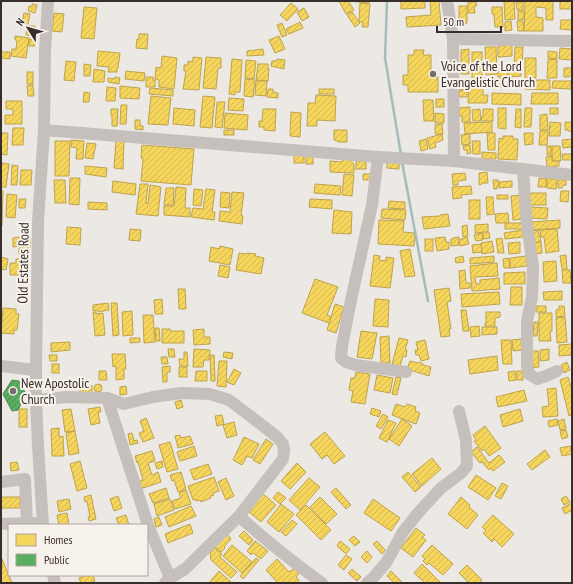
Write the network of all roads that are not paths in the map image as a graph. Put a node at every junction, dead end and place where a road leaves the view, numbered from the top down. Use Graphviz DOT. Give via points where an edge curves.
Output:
graph roads {
  1 [pos="48,1"];
  2 [pos="447,1"];
  3 [pos="453,39"];
  4 [pos="572,41"];
  5 [pos="44,130"];
  6 [pos="378,157"];
  7 [pos="454,161"];
  8 [pos="523,168"];
  9 [pos="572,175"];
  10 [pos="1,366"];
  11 [pos="36,370"];
  12 [pos="557,371"];
  13 [pos="406,372"];
  14 [pos="106,398"];
  15 [pos="36,400"];
  16 [pos="459,411"];
  17 [pos="1,482"];
  18 [pos="238,516"];
  19 [pos="1,524"];
  20 [pos="27,524"];
  21 [pos="42,524"];
  22 [pos="148,524"];
  23 [pos="148,525"];
  24 [pos="167,581"];
  25 [pos="322,583"];
  26 [pos="367,583"];
  1 -- 5 [label="street, Old Estates Road"];
  2 -- 3 [label="street"];
  3 -- 4 [label="street"];
  3 -- 7 [label="street"];
  5 -- 6 [label="street"];
  5 -- 11 [label="street, Old Estates Road" via="38,222"];
  6 -- 7 [label="street"];
  6 -- 13 [label="street" via="372,204 341,358 356,365"];
  7 -- 8 [label="street"];
  8 -- 9 [label="street"];
  8 -- 12 [label="street" via="533,267 532,297 527,322 527,366 529,374 537,379"];
  10 -- 11 [label="street"];
  11 -- 15 [label="street, Old Estates Road"];
  14 -- 15 [label="street" via="67,397"];
  14 -- 18 [label="street" via="124,404 181,393 210,394 229,400 277,437 283,444 283,459"];
  14 -- 22 [label="street"];
  15 -- 21 [label="street, Old Estates Road"];
  16 -- 26 [label="street" via="466,440 467,466 441,488 418,513 402,532 386,563"];
  17 -- 20 [label="street" via="25,479"];
  18 -- 24 [label="street" via="185,568"];
  18 -- 25 [label="street"];
  19 -- 20 [label="street"];
  20 -- 21 [label="street"];
  23 -- 24 [label="street"];
}
